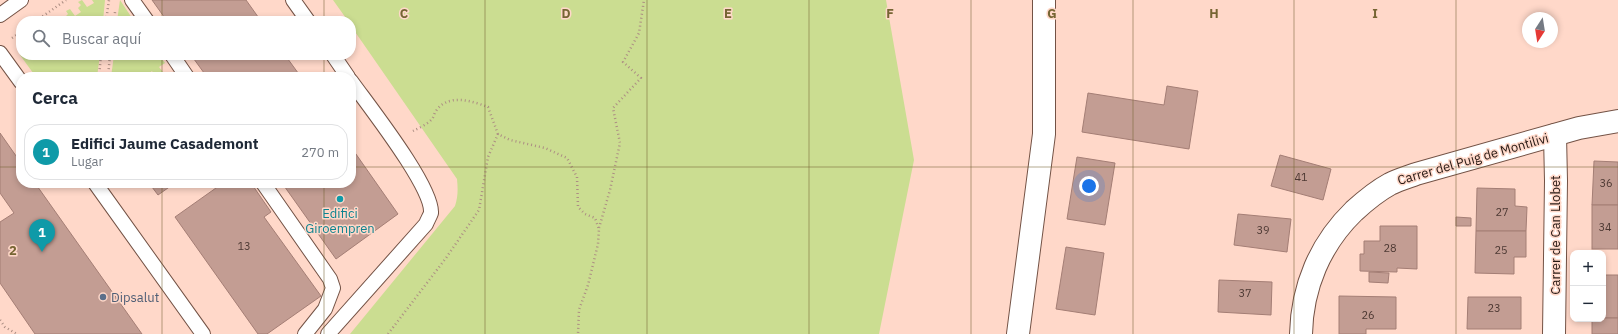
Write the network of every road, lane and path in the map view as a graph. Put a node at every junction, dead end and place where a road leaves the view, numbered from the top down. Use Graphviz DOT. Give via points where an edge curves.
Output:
graph roads {
  1 [pos="21,0"];
  2 [pos="66,0"];
  3 [pos="109,0"];
  4 [pos="132,0"];
  5 [pos="293,0"];
  6 [pos="644,0"];
  7 [pos="1044,0"];
  8 [pos="0,15"];
  9 [pos="43,16"];
  10 [pos="107,16"];
  11 [pos="143,16"];
  12 [pos="304,16"];
  13 [pos="0,53"];
  14 [pos="101,60"];
  15 [pos="110,60"];
  16 [pos="175,60"];
  17 [pos="336,60"];
  18 [pos="100,72"];
  19 [pos="108,72"];
  20 [pos="184,72"];
  21 [pos="344,72"];
  22 [pos="16,75"];
  23 [pos="356,88"];
  24 [pos="1618,121"];
  25 [pos="498,134"];
  26 [pos="1555,135"];
  27 [pos="395,142"];
  28 [pos="99,188"];
  29 [pos="266,188"];
  30 [pos="599,229"];
  31 [pos="0,320"];
  32 [pos="18,334"];
  33 [pos="203,334"];
  34 [pos="305,334"];
  35 [pos="328,334"];
  36 [pos="388,334"];
  37 [pos="578,334"];
  38 [pos="1018,334"];
  39 [pos="1301,334"];
  40 [pos="1554,334"];
  1 -- 8 [label="lane"];
  2 -- 9 [label="path"];
  3 -- 10 [label="path"];
  4 -- 11 [label="lane"];
  5 -- 12 [label="lane"];
  6 -- 30 [label="path" via="639,33 623,62 641,78 613,108 620,143"];
  7 -- 38 [label="street" via="1044,134"];
  13 -- 22 [label="lane"];
  14 -- 18 [label="path"];
  15 -- 19 [label="path"];
  16 -- 20 [label="lane"];
  17 -- 21 [label="lane"];
  23 -- 27 [label="lane"];
  24 -- 26 [label="street, Carrer del Puig de Montilivi"];
  25 -- 27 [label="path" via="488,107 459,100 444,102 432,120"];
  25 -- 30 [label="path" via="510,140 545,148 567,158 577,177 578,207 585,214 595,218"];
  25 -- 36 [label="path" via="488,157 480,210"];
  26 -- 39 [label="street, Carrer del Puig de Montilivi" via="1416,174 1377,191 1335,232 1316,264 1308,285"];
  26 -- 40 [label="street, Carrer de Can Llobet"];
  27 -- 35 [label="lane" via="417,175 426,193 431,213 426,224"];
  28 -- 33 [label="lane"];
  29 -- 34 [label="lane" via="330,279 333,288 325,309"];
  30 -- 37 [label="path" via="588,285 579,310"];
  31 -- 32 [label="path" via="5,327"];
}
